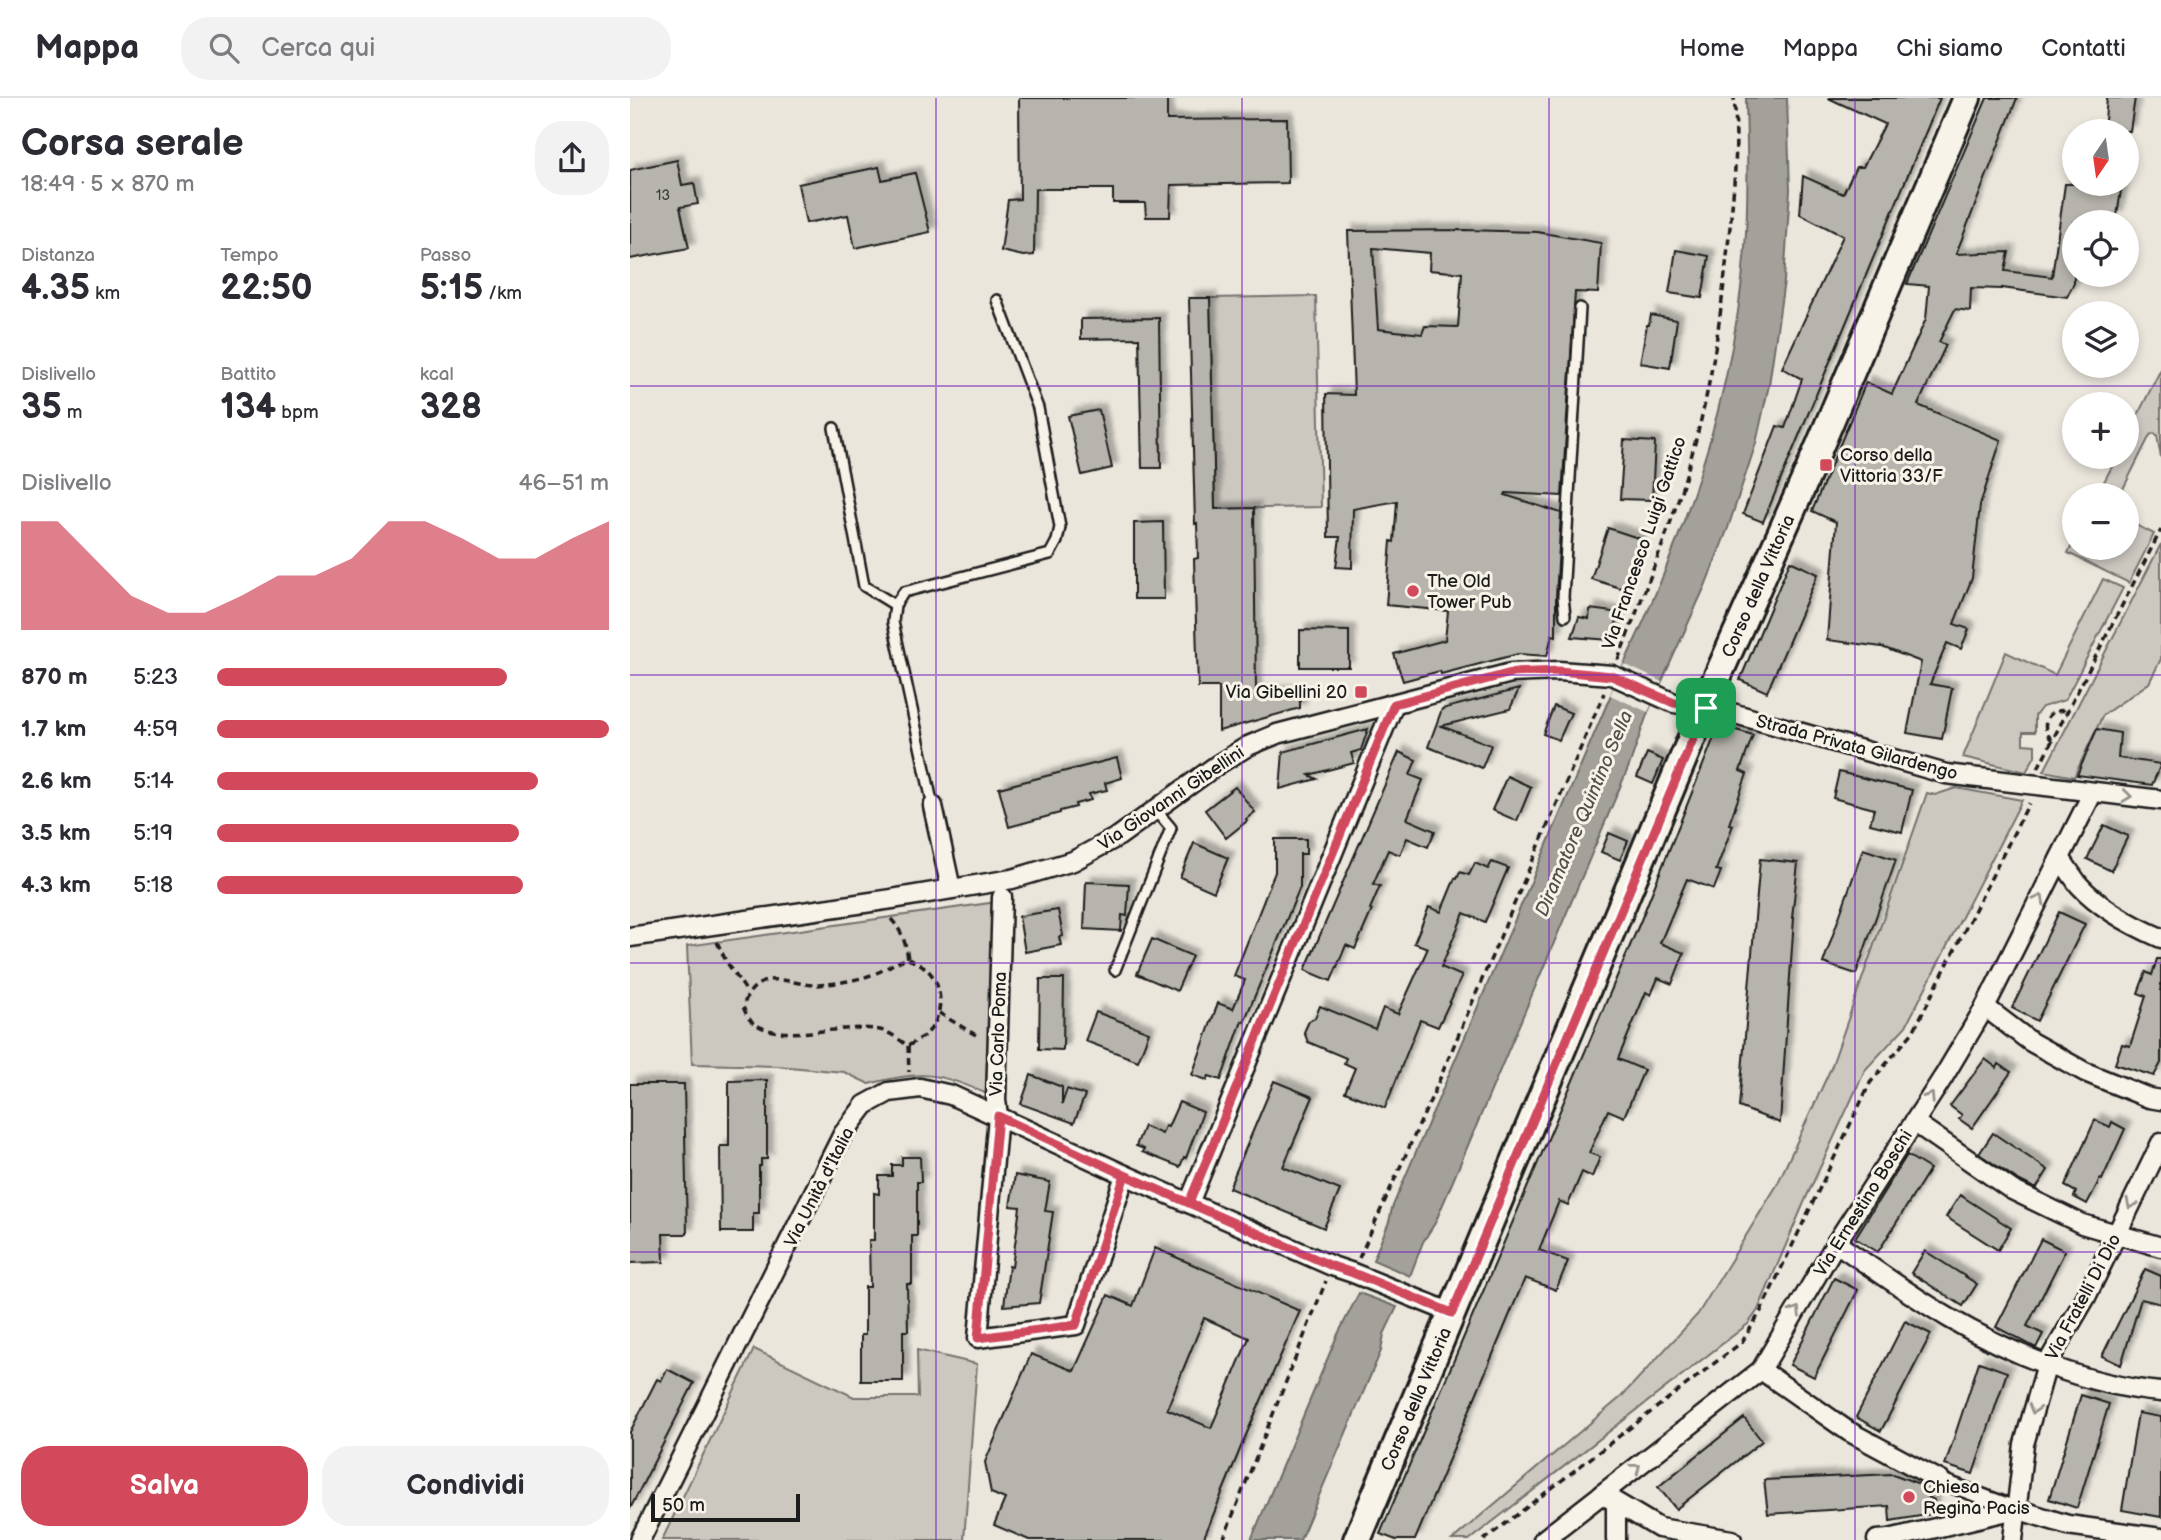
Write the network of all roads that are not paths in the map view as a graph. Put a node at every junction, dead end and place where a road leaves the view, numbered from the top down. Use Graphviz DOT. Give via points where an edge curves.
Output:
graph roads {
  1 [pos="1967,98"];
  2 [pos="997,300"];
  3 [pos="1580,308"];
  4 [pos="834,428"];
  5 [pos="895,605"];
  6 [pos="1565,616"];
  7 [pos="1394,704"];
  8 [pos="1706,708"];
  9 [pos="2093,792"];
  10 [pos="2161,800"];
  11 [pos="933,806"];
  12 [pos="1155,809"];
  13 [pos="2060,858"];
  14 [pos="951,889"];
  15 [pos="1002,898"];
  16 [pos="630,937"];
  17 [pos="2161,938"];
  18 [pos="1115,970"];
  19 [pos="1985,1007"];
  20 [pos="2161,1100"];
  21 [pos="998,1116"];
  22 [pos="1914,1122"];
  23 [pos="2161,1143"];
  24 [pos="1125,1175"];
  25 [pos="1189,1203"];
  26 [pos="2116,1235"];
  27 [pos="1836,1244"];
  28 [pos="2161,1247"];
  29 [pos="1452,1313"];
  30 [pos="2047,1364"];
  31 [pos="1761,1370"];
  32 [pos="2161,1392"];
  33 [pos="1941,1481"];
  34 [pos="1609,1499"];
  35 [pos="2016,1509"];
  36 [pos="2161,1538"];
  37 [pos="640,1540"];
  38 [pos="1357,1540"];
  39 [pos="1543,1540"];
  40 [pos="1616,1540"];
  41 [pos="1732,1540"];
  42 [pos="1877,1540"];
  43 [pos="2013,1540"];
  1 -- 8 [label="main road, Corso della Vittoria"];
  2 -- 5 [label="lane" via="1038,408 1060,527 1057,541 1050,554 904,592"];
  3 -- 6 [label="lane"];
  4 -- 5 [label="lane" via="864,586"];
  5 -- 11 [label="lane" via="893,622"];
  7 -- 8 [label="street, Via Giovanni Gibellini" via="1511,673 1559,671 1615,677 1674,703"];
  7 -- 12 [label="street, Via Giovanni Gibellini" via="1248,746"];
  7 -- 25 [label="street"];
  8 -- 9 [label="street, Strada Privata Gilardengo" via="1946,774"];
  8 -- 29 [label="main road, Corso della Vittoria"];
  9 -- 10 [label="street, Strada Privata Gilardengo, one-way"];
  9 -- 13 [label="street, Via Ernestino Boschi"];
  11 -- 14 [label="street"];
  12 -- 14 [label="street, Via Giovanni Gibellini" via="1119,836 1073,861 1012,879"];
  12 -- 18 [label="lane" via="1171,828"];
  13 -- 17 [label="street" via="2094,899 2129,924"];
  19 -- 13 [label="street, Via Ernestino Boschi, one-way"];
  14 -- 16 [label="street, Via Giovanni Gibellini"];
  15 -- 21 [label="street, Via Carlo Poma"];
  19 -- 20 [label="street" via="2031,1042 2085,1072"];
  22 -- 19 [label="street, Via Ernestino Boschi, one-way"];
  21 -- 24 [label="street, Via Unità d'Italia"];
  21 -- 24 [label="street, Via Carlo Poma" via="978,1338 1076,1325"];
  21 -- 37 [label="street, Via Unità d'Italia" via="951,1095 920,1088 889,1092 865,1105 843,1134"];
  22 -- 26 [label="street" via="2012,1190"];
  22 -- 27 [label="street, Via Ernestino Boschi"];
  23 -- 26 [label="street, Via Fratelli Di Dio, one-way"];
  24 -- 25 [label="street, Via Unità d'Italia"];
  25 -- 29 [label="street, Via Unità d'Italia"];
  26 -- 28 [label="street"];
  26 -- 30 [label="street, Via Fratelli Di Dio"];
  27 -- 30 [label="street" via="1947,1317"];
  31 -- 27 [label="street, Via Ernestino Boschi, one-way"];
  29 -- 38 [label="main road, Corso della Vittoria"];
  30 -- 32 [label="street" via="2106,1383"];
  30 -- 35 [label="street, Via Fratelli Di Dio, one-way" via="2024,1444"];
  31 -- 33 [label="street" via="1848,1431"];
  34 -- 31 [label="street, Via Ernestino Boschi, one-way"];
  33 -- 35 [label="street"];
  34 -- 39 [label="street, Via Ernestino Boschi"];
  34 -- 40 [label="street"];
  34 -- 41 [label="street" via="1659,1528"];
  35 -- 36 [label="street" via="2068,1525"];
  35 -- 42 [label="street"];
  35 -- 43 [label="street, Via Fratelli Di Dio"];
}
